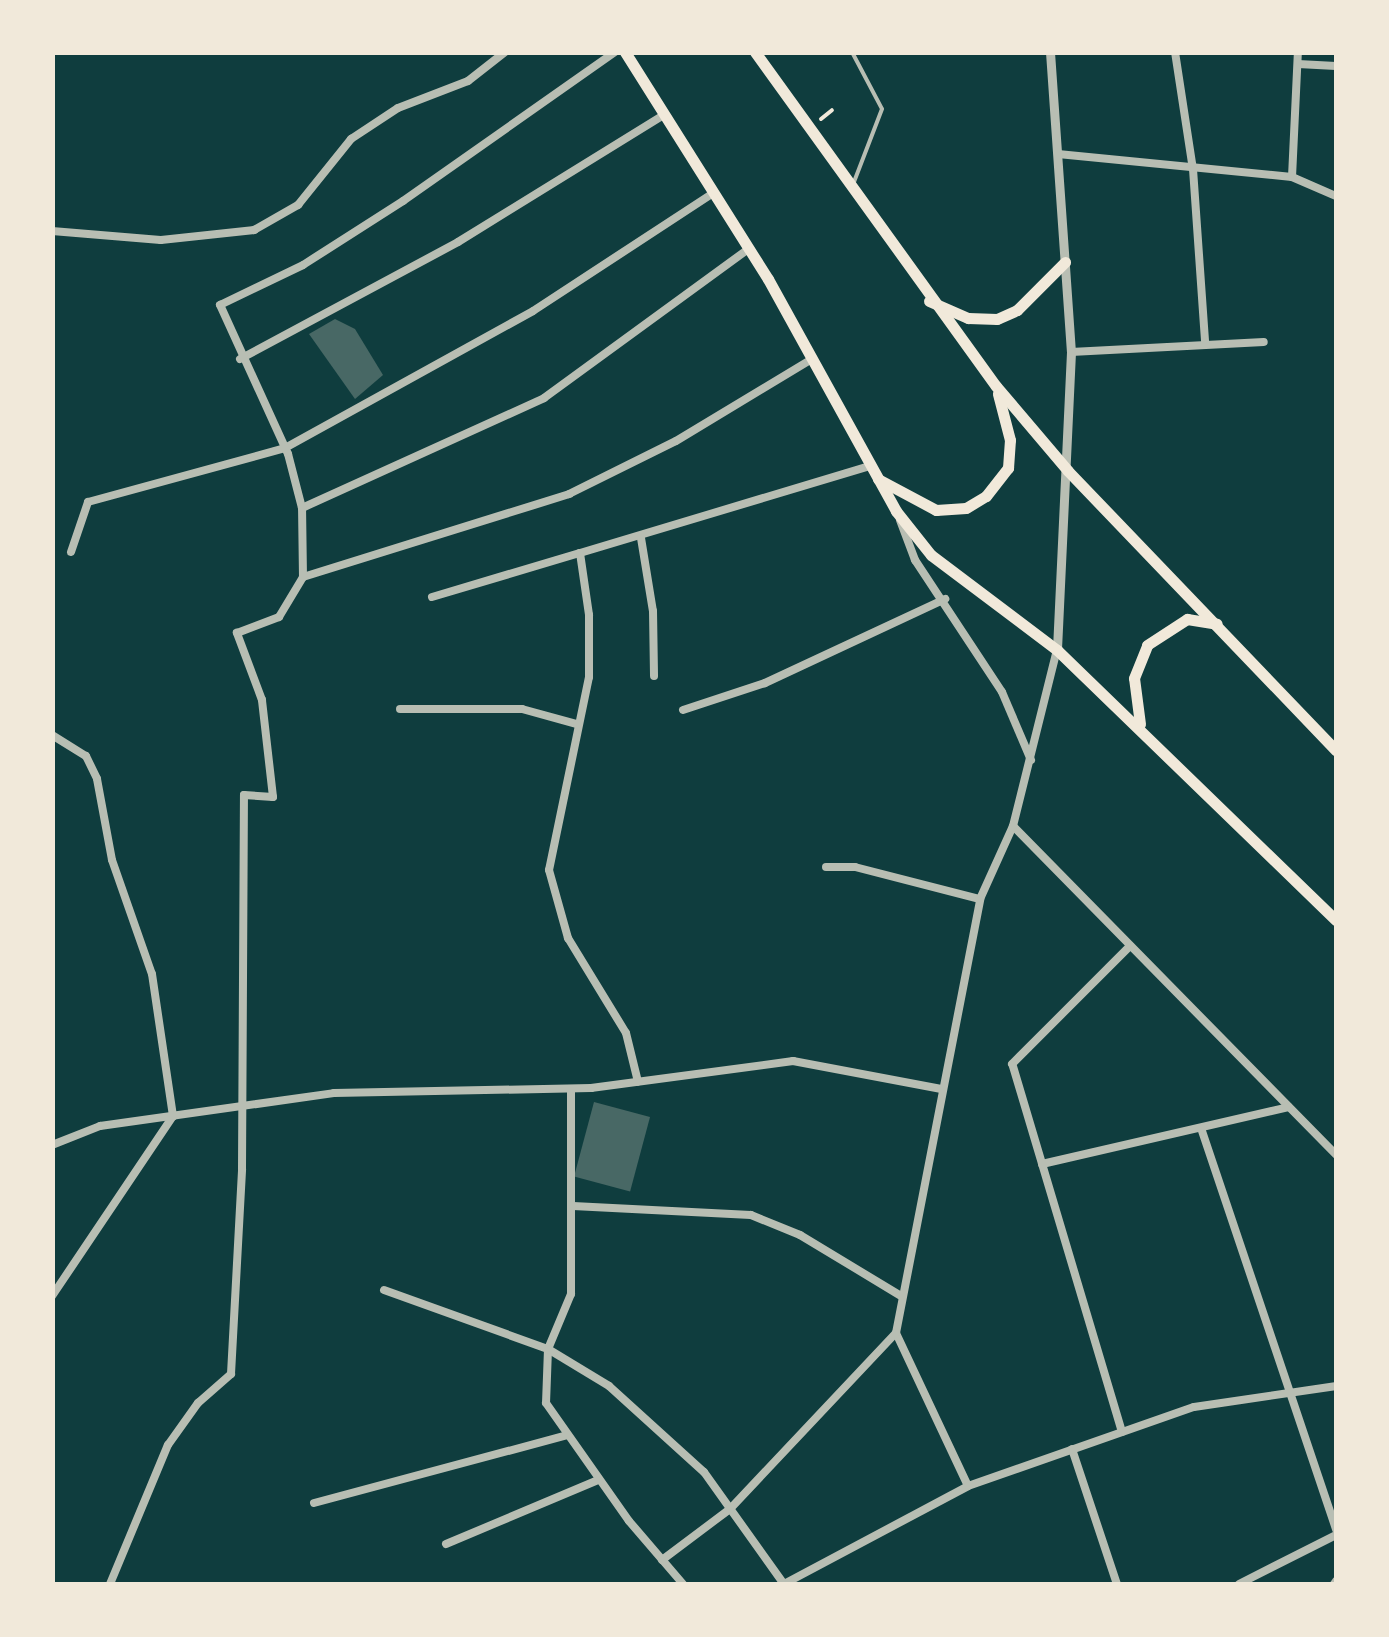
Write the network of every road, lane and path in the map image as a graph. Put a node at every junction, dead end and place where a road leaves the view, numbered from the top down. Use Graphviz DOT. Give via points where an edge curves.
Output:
graph roads {
  1 [pos="505,52"];
  2 [pos="614,52"];
  3 [pos="625,52"];
  4 [pos="852,52"];
  5 [pos="1050,52"];
  6 [pos="1175,52"];
  7 [pos="1298,52"];
  8 [pos="757,53"];
  9 [pos="1298,64"];
  10 [pos="1336,66"];
  11 [pos="664,115"];
  12 [pos="1058,154"];
  13 [pos="1193,169"];
  14 [pos="1292,177"];
  15 [pos="850,191"];
  16 [pos="713,193"];
  17 [pos="1336,196"];
  18 [pos="52,232"];
  19 [pos="748,250"];
  20 [pos="1065,262"];
  21 [pos="928,300"];
  22 [pos="1205,342"];
  23 [pos="1264,342"];
  24 [pos="1070,352"];
  25 [pos="240,359"];
  26 [pos="812,359"];
  27 [pos="996,386"];
  28 [pos="285,448"];
  29 [pos="870,466"];
  30 [pos="1068,472"];
  31 [pos="878,479"];
  32 [pos="302,508"];
  33 [pos="896,512"];
  34 [pos="640,538"];
  35 [pos="71,552"];
  36 [pos="580,554"];
  37 [pos="303,576"];
  38 [pos="432,597"];
  39 [pos="944,598"];
  40 [pos="1217,624"];
  41 [pos="1056,650"];
  42 [pos="654,676"];
  43 [pos="400,709"];
  44 [pos="684,710"];
  45 [pos="576,724"];
  46 [pos="1141,728"];
  47 [pos="1316,728"];
  48 [pos="52,736"];
  49 [pos="1336,740"];
  50 [pos="1336,750"];
  51 [pos="1031,760"];
  52 [pos="1012,826"];
  53 [pos="826,867"];
  54 [pos="980,899"];
  55 [pos="1336,920"];
  56 [pos="1130,946"];
  57 [pos="638,1082"];
  58 [pos="571,1089"];
  59 [pos="941,1089"];
  60 [pos="242,1106"];
  61 [pos="1288,1107"];
  62 [pos="173,1116"];
  63 [pos="1201,1128"];
  64 [pos="52,1145"];
  65 [pos="1336,1155"];
  66 [pos="1042,1164"];
  67 [pos="573,1206"];
  68 [pos="384,1290"];
  69 [pos="52,1296"];
  70 [pos="901,1296"];
  71 [pos="896,1333"];
  72 [pos="548,1349"];
  73 [pos="1336,1386"];
  74 [pos="1292,1392"];
  75 [pos="1122,1432"];
  76 [pos="567,1436"];
  77 [pos="1072,1449"];
  78 [pos="598,1480"];
  79 [pos="968,1486"];
  80 [pos="314,1503"];
  81 [pos="730,1509"];
  82 [pos="1336,1532"];
  83 [pos="446,1544"];
  84 [pos="662,1560"];
  85 [pos="110,1584"];
  86 [pos="682,1584"];
  87 [pos="784,1584"];
  88 [pos="1117,1584"];
  89 [pos="1239,1584"];
  1 -- 18 [label="street" via="468,81 398,108 351,139 298,205 254,230 161,240"];
  2 -- 25 [label="street" via="404,202 220,305"];
  3 -- 11 [label="main road"];
  4 -- 15 [label="lane" via="882,109"];
  5 -- 12 [label="street"];
  6 -- 13 [label="street"];
  7 -- 9 [label="street"];
  8 -- 15 [label="main road"];
  9 -- 10 [label="street"];
  9 -- 14 [label="street"];
  11 -- 16 [label="main road"];
  11 -- 25 [label="street" via="442,251"];
  12 -- 13 [label="street"];
  12 -- 20 [label="street"];
  13 -- 14 [label="street"];
  13 -- 22 [label="street"];
  14 -- 17 [label="street"];
  15 -- 21 [label="main road"];
  16 -- 19 [label="main road"];
  16 -- 28 [label="street" via="533,311"];
  19 -- 26 [label="main road"];
  19 -- 32 [label="street" via="544,398"];
  20 -- 21 [label="main road" via="1017,310 996,319 968,318"];
  20 -- 24 [label="street"];
  21 -- 27 [label="main road"];
  22 -- 23 [label="street"];
  22 -- 24 [label="street"];
  24 -- 30 [label="street"];
  25 -- 28 [label="street"];
  26 -- 29 [label="main road"];
  26 -- 37 [label="street" via="676,442 569,494"];
  27 -- 30 [label="main road"];
  27 -- 31 [label="main road" via="1008,468 986,496 966,508 936,510"];
  28 -- 32 [label="street"];
  28 -- 35 [label="street" via="88,502"];
  29 -- 31 [label="main road"];
  29 -- 34 [label="street"];
  30 -- 40 [label="main road"];
  30 -- 41 [label="street"];
  31 -- 33 [label="main road"];
  32 -- 37 [label="street"];
  33 -- 39 [label="street" via="916,560"];
  33 -- 41 [label="main road" via="967,588"];
  34 -- 36 [label="street"];
  34 -- 42 [label="street" via="653,610"];
  36 -- 38 [label="street"];
  36 -- 45 [label="street" via="591,644"];
  37 -- 60 [label="street" via="279,616 237,633 262,700 273,798 244,795"];
  39 -- 44 [label="street" via="765,683"];
  39 -- 51 [label="street" via="1002,692"];
  40 -- 46 [label="main road" via="1186,619 1147,646 1134,678"];
  40 -- 47 [label="main road"];
  41 -- 46 [label="main road"];
  41 -- 51 [label="street"];
  43 -- 45 [label="street" via="508,708"];
  45 -- 57 [label="street" via="549,870 568,938 626,1033"];
  46 -- 55 [label="main road"];
  47 -- 49 [label="street"];
  47 -- 50 [label="main road"];
  48 -- 62 [label="street" via="86,756 97,778 112,860 152,974"];
  51 -- 52 [label="street"];
  52 -- 54 [label="street"];
  52 -- 56 [label="street"];
  53 -- 54 [label="street" via="855,867"];
  54 -- 59 [label="street"];
  56 -- 61 [label="street"];
  56 -- 66 [label="street" via="1012,1064"];
  57 -- 58 [label="street"];
  57 -- 59 [label="street" via="794,1061"];
  58 -- 60 [label="street" via="334,1093"];
  58 -- 67 [label="street"];
  59 -- 70 [label="street"];
  60 -- 62 [label="street"];
  60 -- 85 [label="street" via="231,1374 198,1403 168,1444"];
  61 -- 63 [label="street"];
  61 -- 65 [label="street"];
  62 -- 64 [label="street" via="100,1126"];
  62 -- 69 [label="street"];
  63 -- 66 [label="street"];
  63 -- 74 [label="street"];
  66 -- 75 [label="street"];
  67 -- 70 [label="street" via="751,1215 800,1235"];
  67 -- 72 [label="street" via="571,1294"];
  68 -- 72 [label="street"];
  70 -- 71 [label="street"];
  71 -- 79 [label="street"];
  71 -- 81 [label="street"];
  72 -- 76 [label="street" via="546,1403"];
  72 -- 81 [label="street" via="609,1386 704,1472"];
  73 -- 74 [label="street"];
  74 -- 75 [label="street" via="1194,1407"];
  74 -- 82 [label="street"];
  75 -- 77 [label="street"];
  76 -- 78 [label="street"];
  76 -- 80 [label="street"];
  77 -- 79 [label="street"];
  77 -- 88 [label="street"];
  78 -- 83 [label="street"];
  78 -- 84 [label="street"];
  79 -- 87 [label="street"];
  81 -- 84 [label="street"];
  81 -- 87 [label="street"];
  82 -- 89 [label="street"];
  84 -- 86 [label="street"];
}
